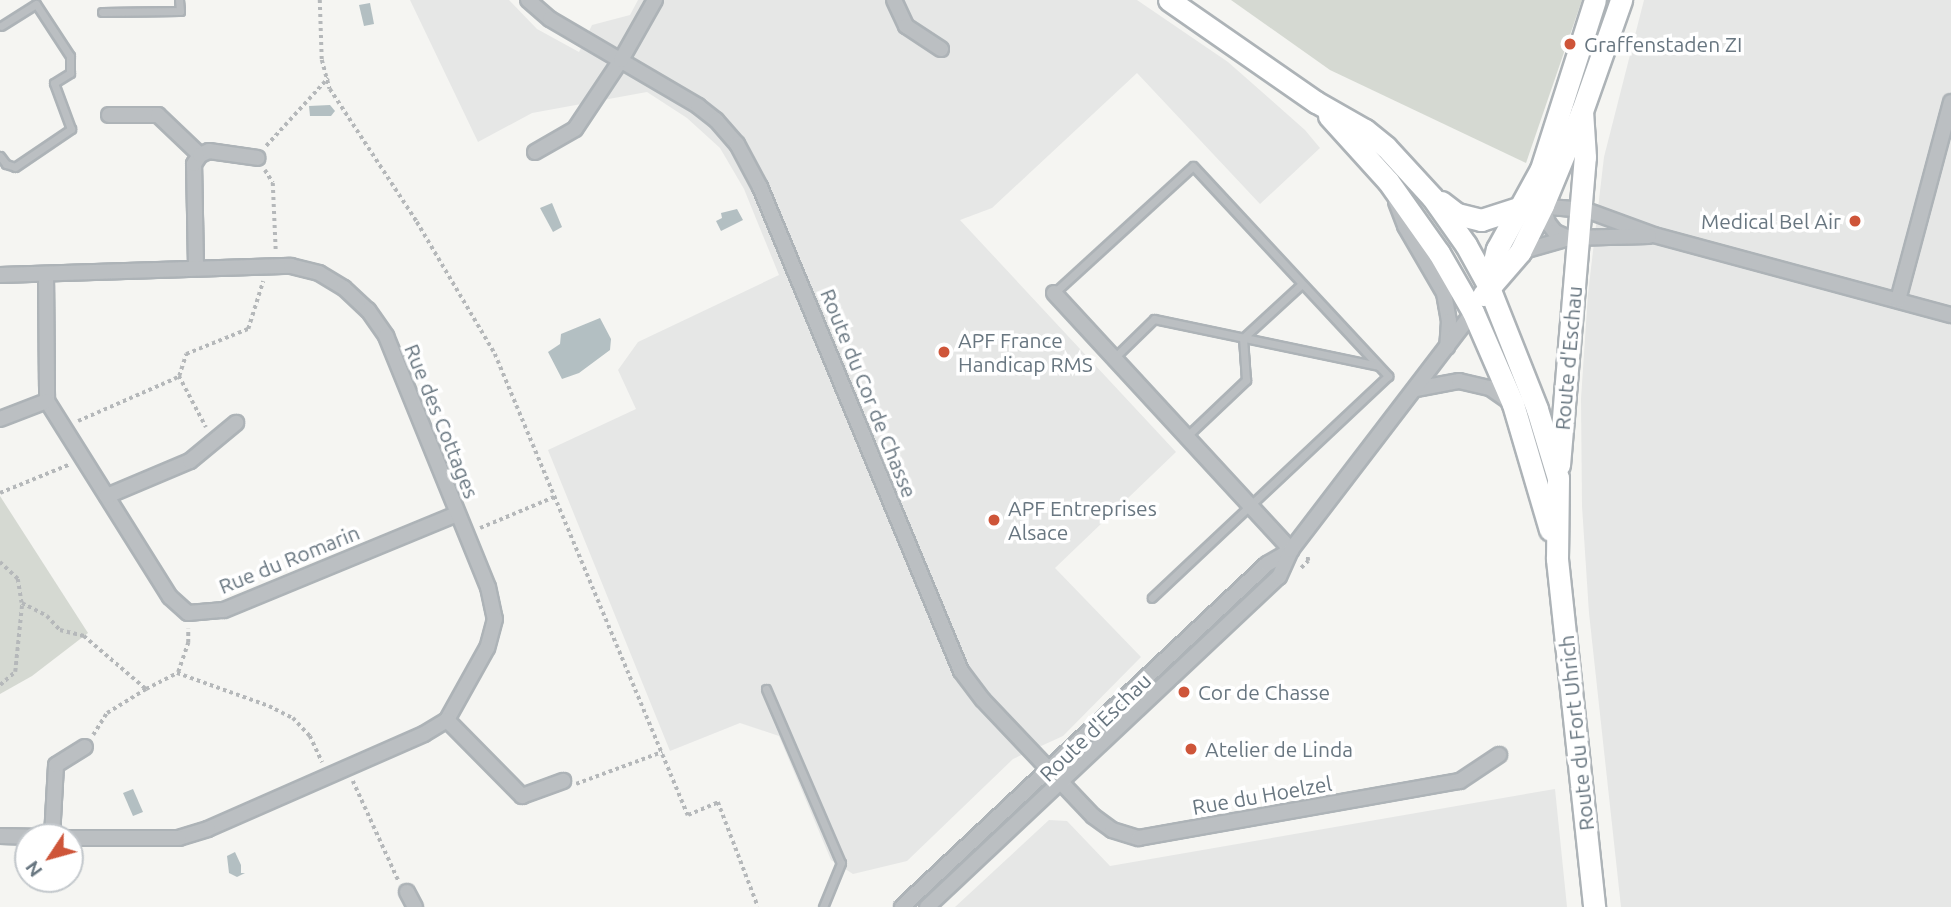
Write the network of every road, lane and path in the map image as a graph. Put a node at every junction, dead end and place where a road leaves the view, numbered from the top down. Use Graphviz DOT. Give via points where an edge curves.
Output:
graph roads {
  1 [pos="179,0"];
  2 [pos="320,0"];
  3 [pos="528,0"];
  4 [pos="655,0"];
  5 [pos="894,0"];
  6 [pos="1169,0"];
  7 [pos="1595,0"];
  8 [pos="1620,0"];
  9 [pos="102,12"];
  10 [pos="1,26"];
  11 [pos="941,49"];
  12 [pos="621,60"];
  13 [pos="328,78"];
  14 [pos="1316,102"];
  15 [pos="1951,102"];
  16 [pos="1582,111"];
  17 [pos="109,115"];
  18 [pos="535,152"];
  19 [pos="200,155"];
  20 [pos="0,156"];
  21 [pos="258,158"];
  22 [pos="1541,169"];
  23 [pos="1388,181"];
  24 [pos="1432,197"];
  25 [pos="1543,205"];
  26 [pos="1519,208"];
  27 [pos="1580,209"];
  28 [pos="1654,235"];
  29 [pos="1574,238"];
  30 [pos="1520,252"];
  31 [pos="196,266"];
  32 [pos="267,267"];
  33 [pos="46,274"];
  34 [pos="0,275"];
  35 [pos="1302,284"];
  36 [pos="1488,285"];
  37 [pos="1054,293"];
  38 [pos="1898,300"];
  39 [pos="1473,312"];
  40 [pos="1951,315"];
  41 [pos="1243,338"];
  42 [pos="1446,350"];
  43 [pos="1114,358"];
  44 [pos="1378,366"];
  45 [pos="179,376"];
  46 [pos="1416,389"];
  47 [pos="47,401"];
  48 [pos="1513,404"];
  49 [pos="0,419"];
  50 [pos="236,423"];
  51 [pos="64,429"];
  52 [pos="1186,436"];
  53 [pos="215,440"];
  54 [pos="83,459"];
  55 [pos="1558,478"];
  56 [pos="0,493"];
  57 [pos="107,496"];
  58 [pos="554,497"];
  59 [pos="1252,507"];
  60 [pos="457,514"];
  61 [pos="465,534"];
  62 [pos="1291,550"];
  63 [pos="1557,559"];
  64 [pos="0,562"];
  65 [pos="1152,598"];
  66 [pos="22,603"];
  67 [pos="188,613"];
  68 [pos="177,673"];
  69 [pos="0,685"];
  70 [pos="766,689"];
  71 [pos="146,690"];
  72 [pos="447,720"];
  73 [pos="85,747"];
  74 [pos="662,752"];
  75 [pos="1499,755"];
  76 [pos="347,769"];
  77 [pos="1048,772"];
  78 [pos="329,777"];
  79 [pos="563,781"];
  80 [pos="1060,784"];
  81 [pos="53,823"];
  82 [pos="84,838"];
  83 [pos="407,892"];
  84 [pos="415,907"];
  85 [pos="758,907"];
  86 [pos="823,907"];
  87 [pos="902,907"];
  88 [pos="927,907"];
  89 [pos="1594,907"];
  1 -- 9 [label="lane" via="180,11"];
  2 -- 13 [label="path" via="322,60"];
  3 -- 12 [label="street, Route du Cor de Chasse" via="550,19"];
  4 -- 12 [label="street"];
  5 -- 11 [label="street" via="906,26"];
  6 -- 14 [label="main road, Route du Fort Uhrich"];
  7 -- 22 [label="main road, Route d'Eschau"];
  8 -- 16 [label="main road, Route d'Eschau"];
  10 -- 20 [label="lane" via="36,4 70,56 70,72 54,83 71,129 15,167"];
  12 -- 18 [label="street" via="575,129"];
  12 -- 77 [label="street, Route du Cor de Chasse" via="698,106 723,127 743,154 831,353 961,671"];
  13 -- 21 [label="path" via="273,134"];
  13 -- 58 [label="path" via="330,89 417,222 495,354"];
  14 -- 23 [label="main road, Route du Fort Uhrich"];
  14 -- 24 [label="main road, Route du Fort Uhrich" via="1365,130"];
  15 -- 38 [label="street"];
  16 -- 25 [label="main road, Route d'Eschau"];
  16 -- 27 [label="main road, Route d'Eschau" via="1586,142"];
  17 -- 19 [label="street" via="158,115"];
  19 -- 21 [label="street"];
  19 -- 31 [label="street" via="194,164"];
  21 -- 32 [label="path" via="273,183 276,252"];
  22 -- 25 [label="street, Route d'Eschau"];
  22 -- 26 [label="main road, Route d'Eschau"];
  23 -- 39 [label="main road, Route du Fort Uhrich" via="1439,253"];
  23 -- 42 [label="street, Route du Fort Uhrich" via="1405,226 1444,293 1449,321"];
  24 -- 26 [label="main road" via="1469,219 1494,218"];
  24 -- 36 [label="main road, Route du Fort Uhrich"];
  25 -- 26 [label="street"];
  25 -- 27 [label="street"];
  25 -- 29 [label="street, Route d'Eschau" via="1555,232"];
  25 -- 30 [label="main road, Route d'Eschau"];
  26 -- 36 [label="main road, Route d'Eschau" via="1497,249"];
  27 -- 28 [label="street"];
  27 -- 29 [label="main road, Route d'Eschau"];
  28 -- 29 [label="street, Route d'Eschau"];
  28 -- 38 [label="street"];
  29 -- 30 [label="street, Route d'Eschau"];
  29 -- 55 [label="main road, Route d'Eschau"];
  30 -- 36 [label="main road, Route d'Eschau"];
  31 -- 32 [label="street, Rue des Cottages"];
  31 -- 33 [label="street, Rue des Cottages"];
  32 -- 45 [label="path" via="248,329 186,354"];
  32 -- 60 [label="street, Rue des Cottages" via="290,266 320,274 368,310 386,335"];
  33 -- 34 [label="street, Rue des Cottages"];
  33 -- 47 [label="street"];
  35 -- 37 [label="lane" via="1193,166"];
  35 -- 41 [label="lane"];
  35 -- 44 [label="lane"];
  36 -- 39 [label="main road, Route d'Eschau"];
  36 -- 55 [label="main road, Route du Fort Uhrich" via="1537,409"];
  37 -- 43 [label="street"];
  38 -- 40 [label="street"];
  39 -- 42 [label="street, Route d'Eschau"];
  39 -- 48 [label="main road, Route du Fort Uhrich"];
  41 -- 43 [label="lane" via="1154,319"];
  41 -- 44 [label="lane"];
  41 -- 52 [label="lane" via="1246,380"];
  42 -- 46 [label="street, Route d'Eschau"];
  43 -- 52 [label="street"];
  44 -- 59 [label="lane" via="1388,376"];
  45 -- 51 [label="path"];
  45 -- 53 [label="path"];
  46 -- 48 [label="street" via="1459,381 1490,388"];
  46 -- 62 [label="street, Route d'Eschau"];
  47 -- 49 [label="street"];
  47 -- 51 [label="street"];
  48 -- 63 [label="main road, Route du Fort Uhrich"];
  50 -- 53 [label="street"];
  51 -- 54 [label="street"];
  52 -- 59 [label="street"];
  53 -- 57 [label="street" via="190,461"];
  54 -- 56 [label="path"];
  54 -- 57 [label="street"];
  55 -- 63 [label="main road, Route du Fort Uhrich"];
  57 -- 67 [label="street" via="170,597"];
  58 -- 61 [label="path"];
  58 -- 74 [label="path"];
  59 -- 62 [label="street"];
  59 -- 65 [label="lane"];
  60 -- 61 [label="street, Rue des Cottages"];
  60 -- 67 [label="street, Rue du Romarin" via="224,610"];
  61 -- 72 [label="street, Rue des Cottages" via="488,587 495,619 487,648"];
  62 -- 77 [label="street, Route d'Eschau" via="1266,564"];
  62 -- 80 [label="street, Route d'Eschau" via="1279,577"];
  63 -- 89 [label="main road, Route du Fort Uhrich"];
  64 -- 66 [label="path" via="18,579"];
  66 -- 69 [label="path" via="15,672"];
  66 -- 71 [label="path" via="47,616 60,630 84,636"];
  67 -- 68 [label="path" via="188,643"];
  68 -- 71 [label="path"];
  68 -- 78 [label="path" via="293,718 310,736"];
  70 -- 86 [label="lane" via="841,863"];
  71 -- 73 [label="path" via="107,713"];
  72 -- 76 [label="street"];
  72 -- 79 [label="street" via="522,796"];
  73 -- 81 [label="street" via="56,765"];
  74 -- 79 [label="path" via="577,785"];
  74 -- 85 [label="path" via="688,815 718,802"];
  75 -- 80 [label="street, Rue du Hoelzel" via="1460,781 1139,838 1112,830"];
  76 -- 78 [label="street"];
  76 -- 83 [label="path"];
  77 -- 80 [label="street, Rue du Hoelzel"];
  77 -- 87 [label="street, Route d'Eschau"];
  78 -- 82 [label="street" via="178,838"];
  80 -- 88 [label="street, Route d'Eschau"];
  83 -- 84 [label="street"];
}
